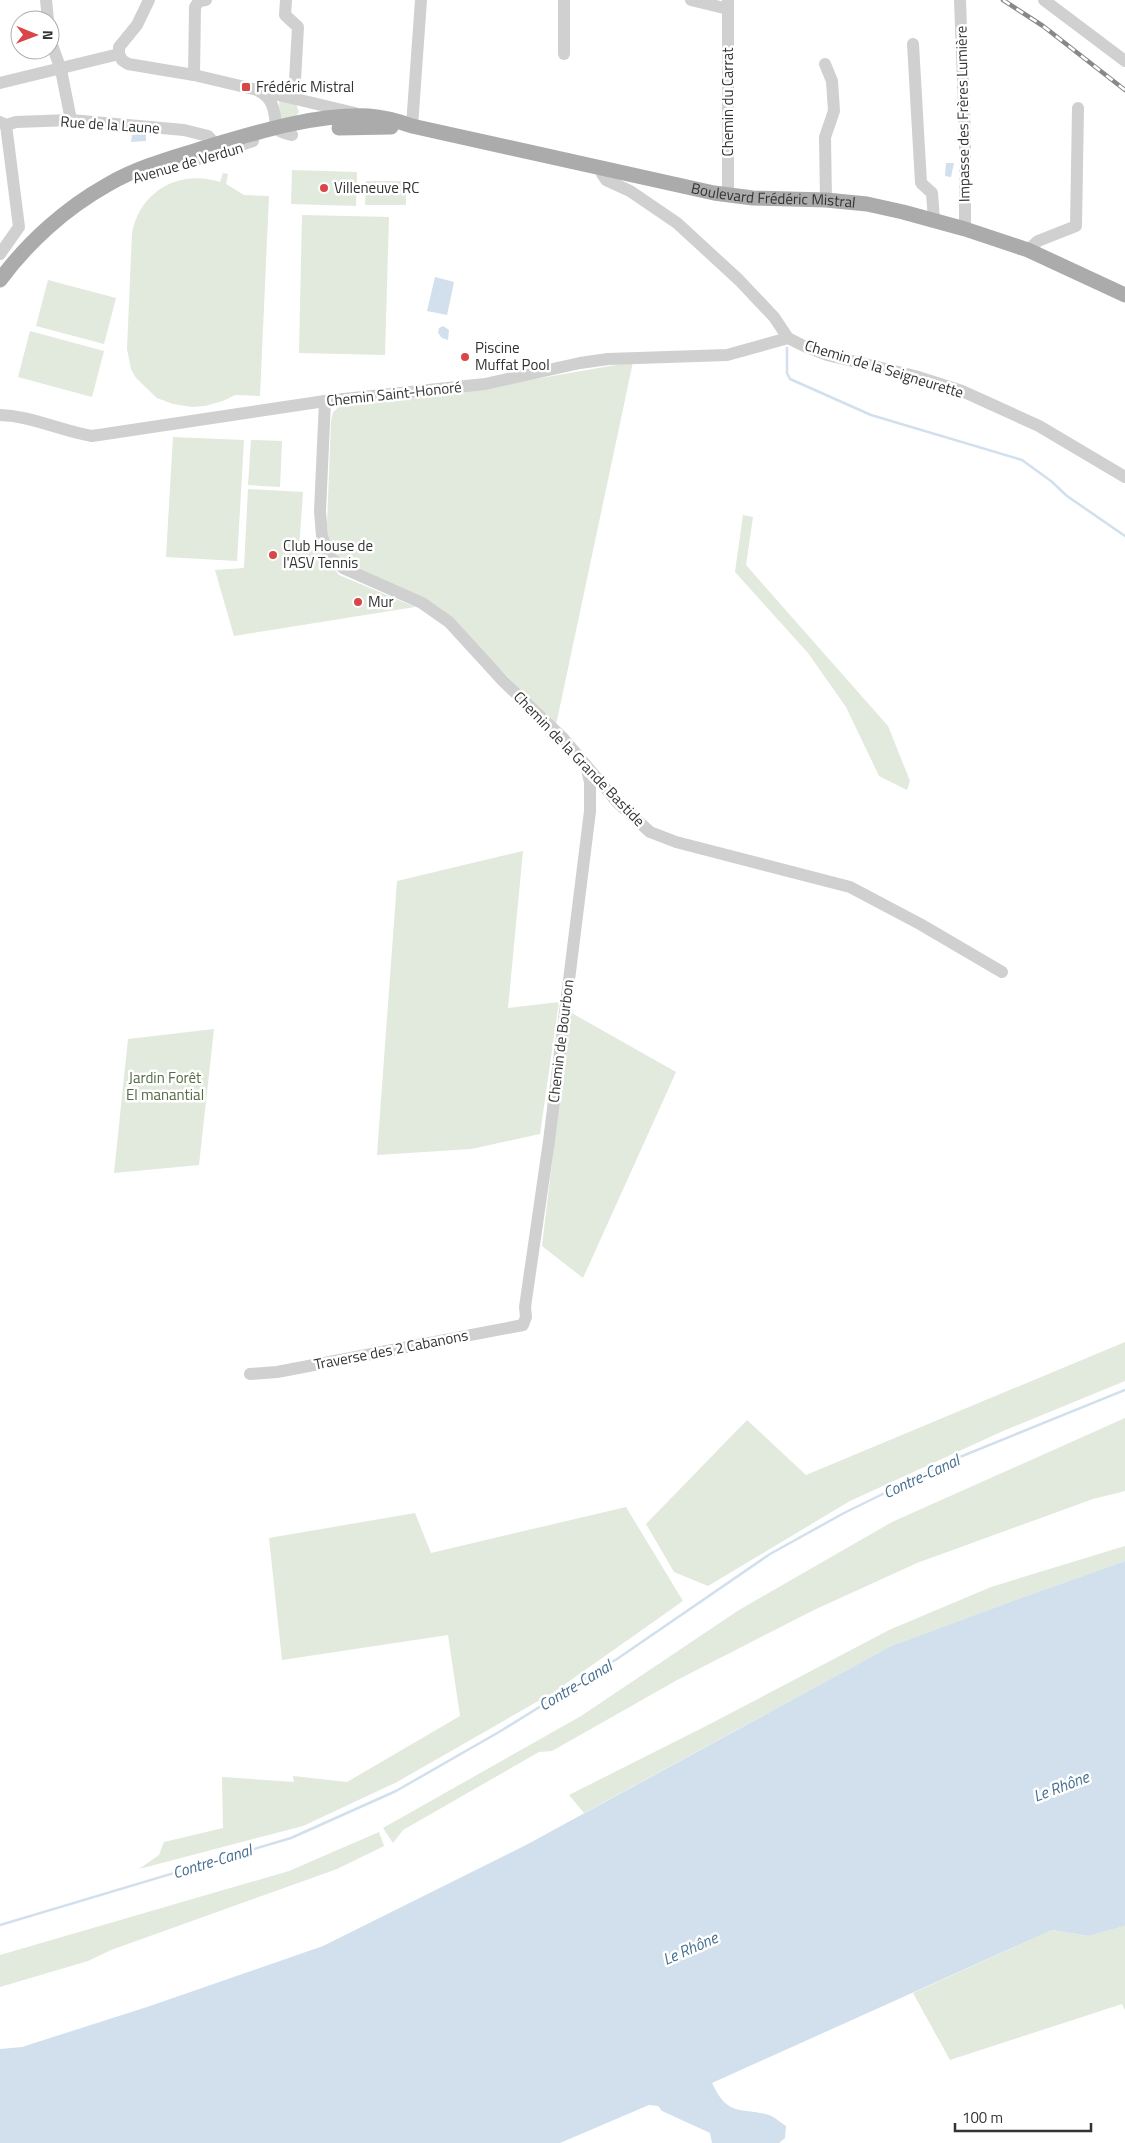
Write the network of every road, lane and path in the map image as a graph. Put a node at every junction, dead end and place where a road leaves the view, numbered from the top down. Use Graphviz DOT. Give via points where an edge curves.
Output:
graph roads {
  1 [pos="150,0"];
  2 [pos="206,0"];
  3 [pos="286,0"];
  4 [pos="421,0"];
  5 [pos="564,0"];
  6 [pos="691,0"];
  7 [pos="960,0"];
  8 [pos="1044,0"];
  9 [pos="728,4"];
  10 [pos="913,44"];
  11 [pos="119,54"];
  12 [pos="564,54"];
  13 [pos="57,60"];
  14 [pos="1125,61"];
  15 [pos="825,64"];
  16 [pos="61,70"];
  17 [pos="194,75"];
  18 [pos="0,83"];
  19 [pos="256,90"];
  20 [pos="296,98"];
  21 [pos="1078,108"];
  22 [pos="367,116"];
  23 [pos="71,120"];
  24 [pos="304,122"];
  25 [pos="3,124"];
  26 [pos="412,126"];
  27 [pos="284,132"];
  28 [pos="216,145"];
  29 [pos="602,170"];
  30 [pos="728,196"];
  31 [pos="86,199"];
  32 [pos="826,200"];
  33 [pos="934,220"];
  34 [pos="965,229"];
  35 [pos="1028,250"];
  36 [pos="0,253"];
  37 [pos="0,280"];
  38 [pos="1125,295"];
  39 [pos="788,338"];
  40 [pos="325,401"];
  41 [pos="0,415"];
  42 [pos="1125,477"];
  43 [pos="586,765"];
  44 [pos="1002,972"];
  45 [pos="526,1317"];
  46 [pos="250,1374"];
  1 -- 11 [label="street" via="137,25 119,48"];
  2 -- 17 [label="street" via="195,6"];
  3 -- 20 [label="street" via="285,14 298,27"];
  4 -- 26 [label="street"];
  5 -- 12 [label="street"];
  6 -- 9 [label="street, Chemin du Carrat"];
  7 -- 34 [label="street, Impasse des Frères Lumière"];
  8 -- 14 [label="street"];
  9 -- 30 [label="street, Chemin du Carrat"];
  10 -- 33 [label="street" via="922,184 932,193"];
  11 -- 16 [label="street"];
  11 -- 17 [label="street, Boulevard Frédéric Mistral" via="128,64"];
  13 -- 16 [label="street"];
  15 -- 32 [label="street" via="832,81 834,111 825,136"];
  16 -- 18 [label="street"];
  16 -- 23 [label="street"];
  17 -- 19 [label="street, Boulevard Frédéric Mistral"];
  19 -- 20 [label="street, Boulevard Frédéric Mistral"];
  19 -- 27 [label="street" via="268,96"];
  20 -- 22 [label="street, Boulevard Frédéric Mistral"];
  20 -- 24 [label="street" via="304,104"];
  21 -- 35 [label="street" via="1076,226 1038,241"];
  22 -- 24 [label="main road, Boulevard Frédéric Mistral"];
  22 -- 26 [label="main road, Boulevard Frédéric Mistral"];
  23 -- 25 [label="street, Rue de la Laune"];
  23 -- 28 [label="street, Rue de la Laune" via="194,132 208,136"];
  24 -- 27 [label="main road, Boulevard Frédéric Mistral"];
  25 -- 36 [label="street" via="19,226"];
  26 -- 27 [label="main road, Boulevard Frédéric Mistral"];
  26 -- 29 [label="main road, Boulevard Frédéric Mistral"];
  27 -- 28 [label="main road, Avenue de Verdun"];
  27 -- 31 [label="main road, Avenue de Verdun" via="128,180"];
  28 -- 31 [label="main road, Avenue de Verdun" via="143,167"];
  29 -- 30 [label="main road, Boulevard Frédéric Mistral"];
  29 -- 39 [label="street, Chemin de la Seigneurette" via="606,180 630,190 677,223 740,280 774,317"];
  30 -- 32 [label="main road, Boulevard Frédéric Mistral"];
  31 -- 37 [label="main road, Avenue de Verdun" via="38,237"];
  32 -- 33 [label="main road, Boulevard Frédéric Mistral" via="867,204"];
  33 -- 34 [label="main road, Boulevard Frédéric Mistral"];
  34 -- 35 [label="main road, Boulevard Frédéric Mistral"];
  35 -- 38 [label="main road, Boulevard Frédéric Mistral"];
  39 -- 40 [label="street, Chemin Saint-Honoré" via="727,355 608,359 485,384"];
  39 -- 42 [label="street, Chemin de la Seigneurette" via="827,354 962,391 1039,426"];
  40 -- 41 [label="street, Chemin Saint-Honoré" via="92,436"];
  40 -- 43 [label="street, Chemin de la Grande Bastide" via="320,511 322,536 329,556 344,568 422,603 449,622"];
  43 -- 44 [label="street, Chemin de la Grande Bastide" via="618,803 650,832 676,842 850,887"];
  43 -- 45 [label="street, Chemin de Bourbon" via="590,782 590,811"];
  45 -- 46 [label="street, Traverse des 2 Cabanons" via="523,1326 277,1372"];
}
